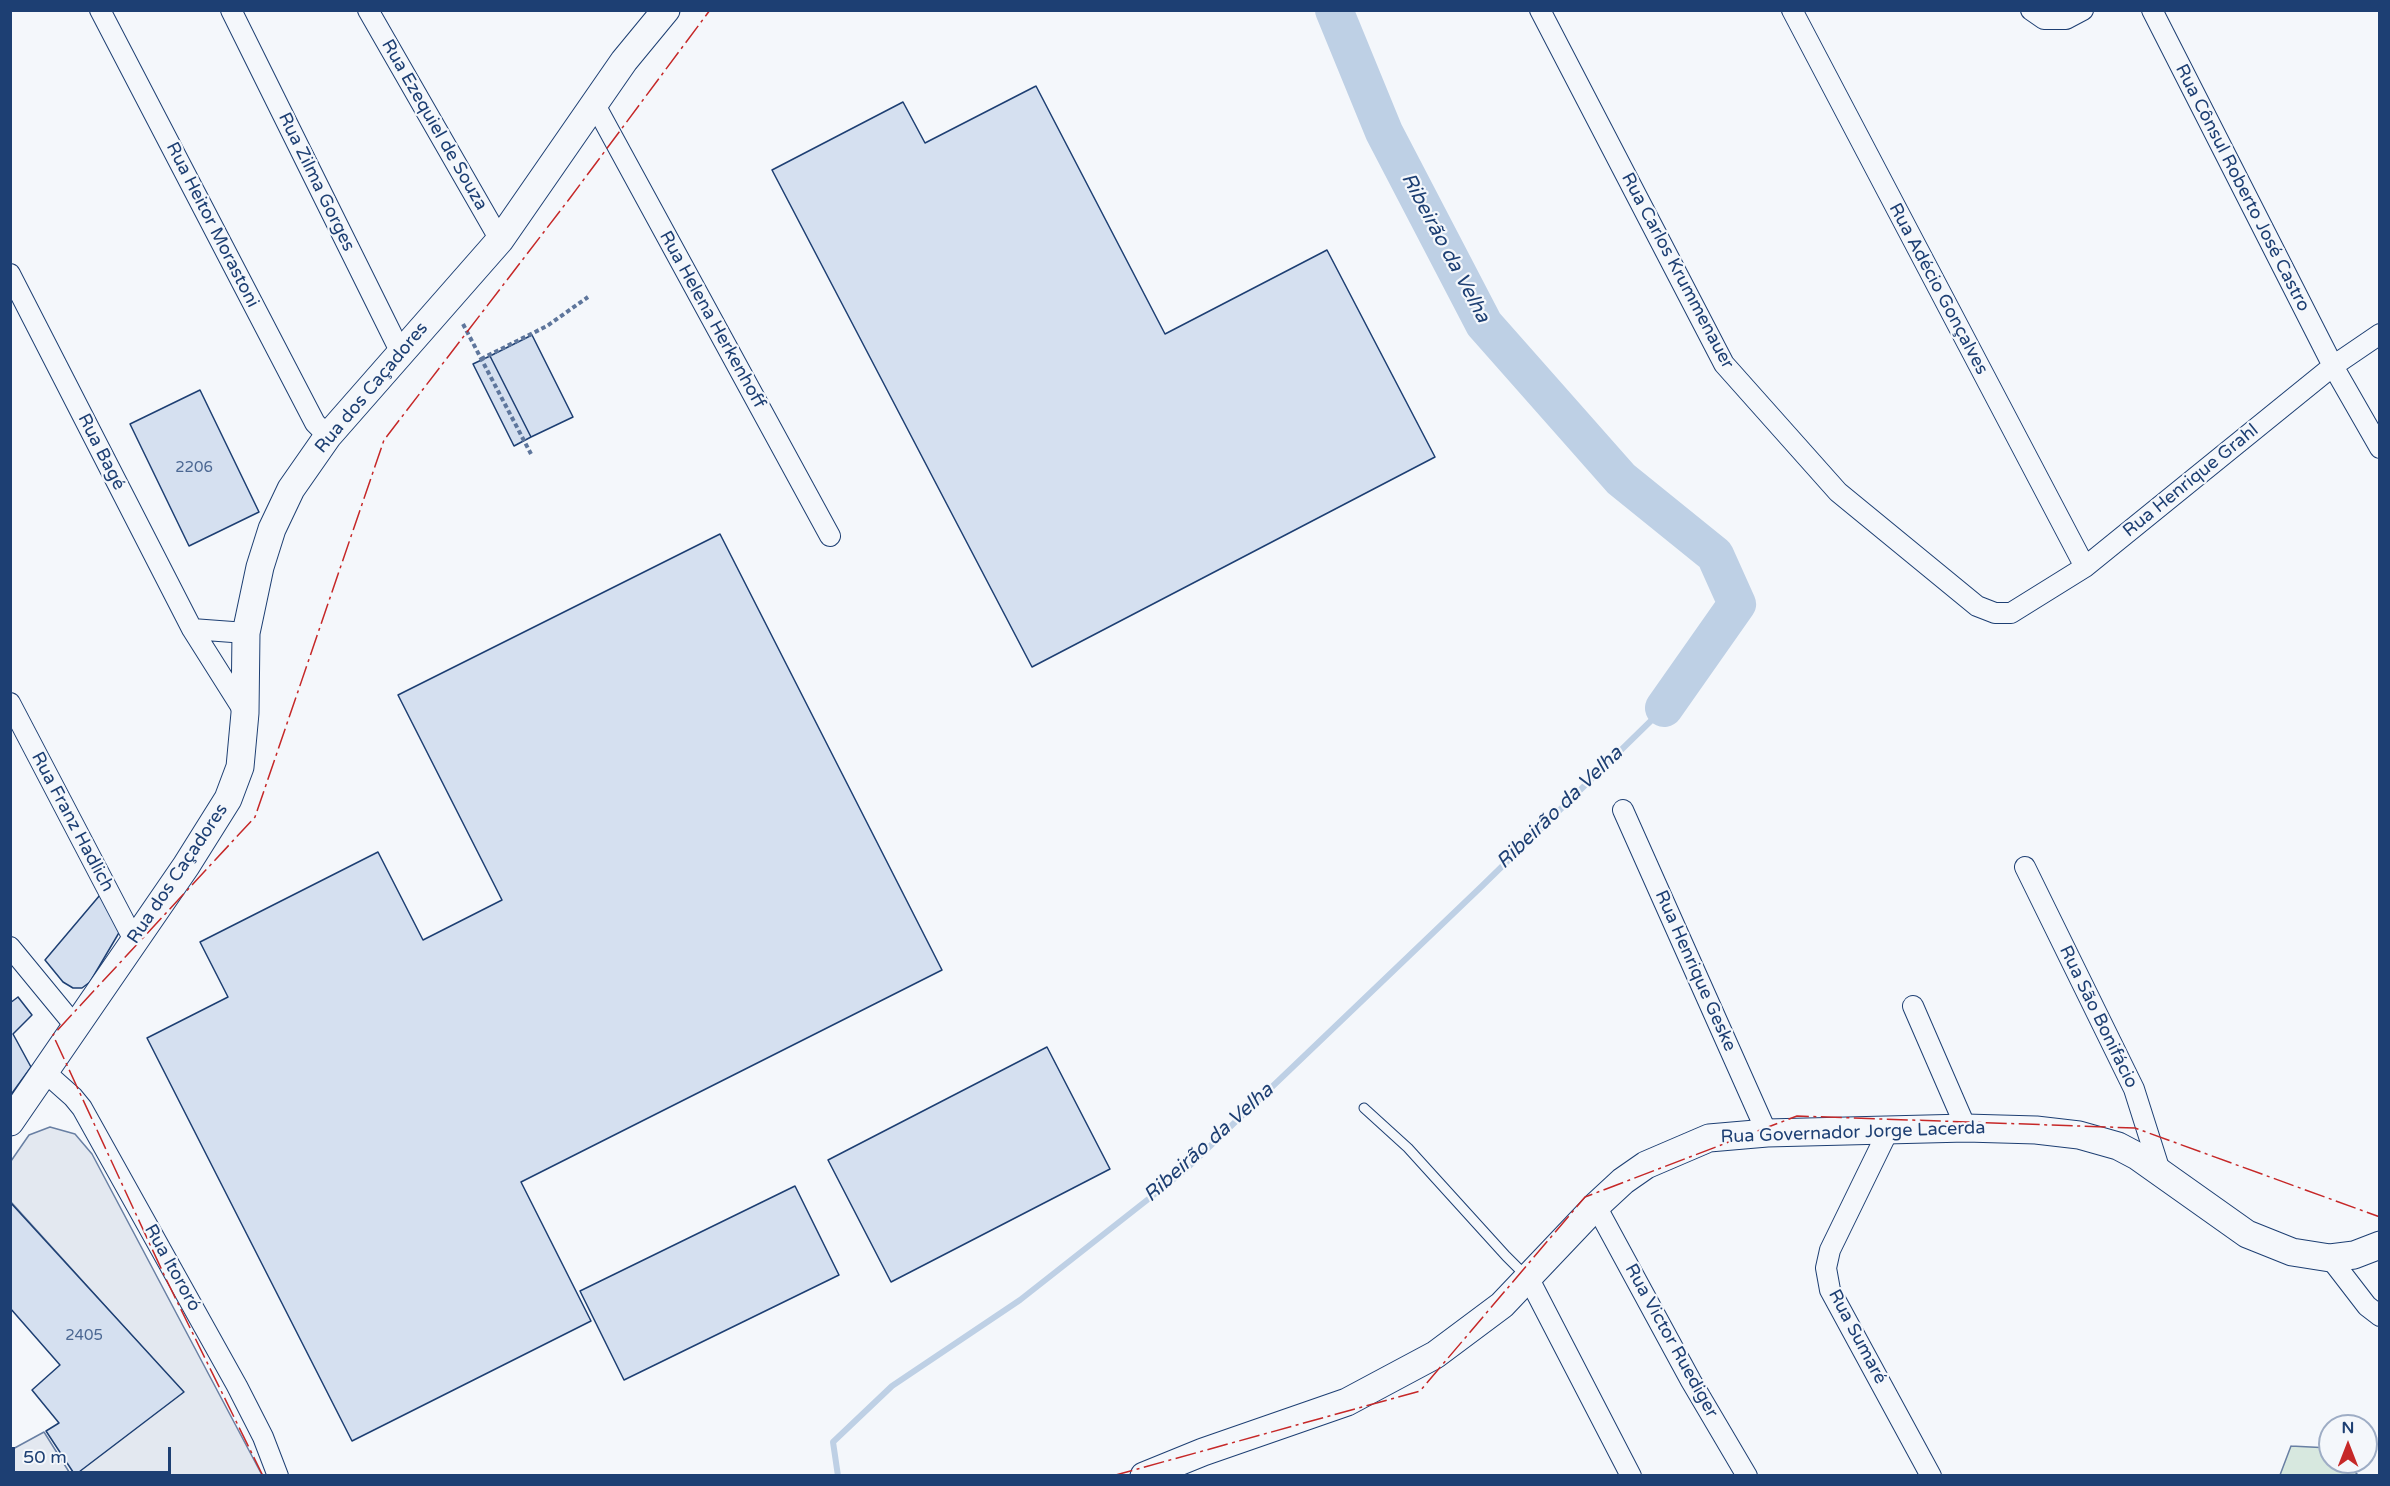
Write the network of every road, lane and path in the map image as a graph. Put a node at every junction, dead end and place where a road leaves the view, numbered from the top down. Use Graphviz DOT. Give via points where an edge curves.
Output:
graph roads {
  1 [pos="231,10"];
  2 [pos="368,10"];
  3 [pos="666,10"];
  4 [pos="1540,10"];
  5 [pos="1792,10"];
  6 [pos="2031,10"];
  7 [pos="2083,10"];
  8 [pos="2152,10"];
  9 [pos="104,12"];
  10 [pos="594,103"];
  11 [pos="500,240"];
  12 [pos="10,274"];
  13 [pos="588,297"];
  14 [pos="463,324"];
  15 [pos="2379,334"];
  16 [pos="401,353"];
  17 [pos="481,359"];
  18 [pos="2333,366"];
  19 [pos="328,436"];
  20 [pos="2379,448"];
  21 [pos="531,454"];
  22 [pos="831,536"];
  23 [pos="2085,567"];
  24 [pos="1995,613"];
  25 [pos="192,629"];
  26 [pos="246,633"];
  27 [pos="10,703"];
  28 [pos="245,713"];
  29 [pos="1623,810"];
  30 [pos="2025,867"];
  31 [pos="134,940"];
  32 [pos="10,947"];
  33 [pos="1913,1006"];
  34 [pos="75,1026"];
  35 [pos="46,1073"];
  36 [pos="1364,1108"];
  37 [pos="10,1122"];
  38 [pos="1966,1128"];
  39 [pos="1889,1129"];
  40 [pos="1767,1133"];
  41 [pos="2160,1171"];
  42 [pos="1596,1206"];
  43 [pos="2379,1245"];
  44 [pos="2330,1258"];
  45 [pos="1528,1277"];
  46 [pos="2379,1316"];
  47 [pos="279,1476"];
  48 [pos="1144,1476"];
  49 [pos="1631,1476"];
  50 [pos="1747,1476"];
  51 [pos="1931,1476"];
  1 -- 16 [label="street, Rua Zilma Gorges"];
  2 -- 11 [label="street, Rua Ezequiel de Souza"];
  3 -- 10 [label="main road, Rua dos Caçadores"];
  4 -- 24 [label="street, Rua Carlos Krummenauer" via="1724,364 1838,492 1977,606"];
  5 -- 23 [label="street, Rua Adécio Gonçalves"];
  6 -- 7 [label="street" via="2044,19 2066,19"];
  8 -- 18 [label="street, Rua Cônsul Roberto José Castro"];
  9 -- 19 [label="street, Rua Heitor Morastoni" via="315,423"];
  10 -- 11 [label="main road, Rua dos Caçadores"];
  10 -- 22 [label="street, Rua Helena Herkenhoff"];
  11 -- 16 [label="main road, Rua dos Caçadores"];
  12 -- 25 [label="street, Rua Bagé"];
  13 -- 17 [label="path" via="547,326"];
  14 -- 17 [label="path"];
  15 -- 18 [label="street, Rua Henrique Grahl"];
  16 -- 19 [label="main road, Rua dos Caçadores"];
  17 -- 21 [label="path"];
  18 -- 20 [label="street, Rua Cônsul Roberto José Castro"];
  18 -- 23 [label="street, Rua Henrique Grahl"];
  19 -- 26 [label="main road, Rua dos Caçadores" via="291,489 272,529"];
  23 -- 24 [label="street, Rua Henrique Grahl" via="2011,613"];
  25 -- 26 [label="street"];
  25 -- 28 [label="street, Rua Bagé"];
  26 -- 28 [label="main road, Rua dos Caçadores"];
  27 -- 31 [label="street, Rua Franz Hadlich"];
  28 -- 31 [label="main road, Rua dos Caçadores" via="240,767 228,799"];
  29 -- 40 [label="street, Rua Henrique Geske"];
  30 -- 41 [label="street, Rua São Bonifácio" via="2134,1089"];
  31 -- 34 [label="main road, Rua dos Caçadores"];
  32 -- 34 [label="street"];
  33 -- 38 [label="street"];
  34 -- 35 [label="main road, Rua dos Caçadores"];
  35 -- 37 [label="main road, Rua dos Caçadores"];
  35 -- 47 [label="street, Rua Itororó" via="82,1108 237,1386"];
  36 -- 45 [label="lane" via="1408,1148"];
  38 -- 39 [label="main road, Rua Governador Jorge Lacerda"];
  38 -- 41 [label="main road, Rua Governador Jorge Lacerda" via="2079,1135 2118,1146"];
  39 -- 40 [label="main road, Rua Governador Jorge Lacerda"];
  39 -- 51 [label="street, Rua Sumaré" via="1830,1250 1826,1268 1830,1290"];
  40 -- 42 [label="main road, Rua Governador Jorge Lacerda" via="1709,1138 1678,1149 1623,1180"];
  41 -- 44 [label="main road, Rua Governador Jorge Lacerda" via="2247,1234 2292,1252"];
  42 -- 45 [label="main road, Rua Governador Jorge Lacerda"];
  42 -- 50 [label="street, Rua Victor Ruediger"];
  43 -- 44 [label="main road, Rua Governador Jorge Lacerda" via="2354,1255"];
  44 -- 46 [label="street"];
  45 -- 48 [label="main road, Rua Governador Jorge Lacerda" via="1502,1305 1435,1355 1347,1402"];
  45 -- 49 [label="street"];
}
